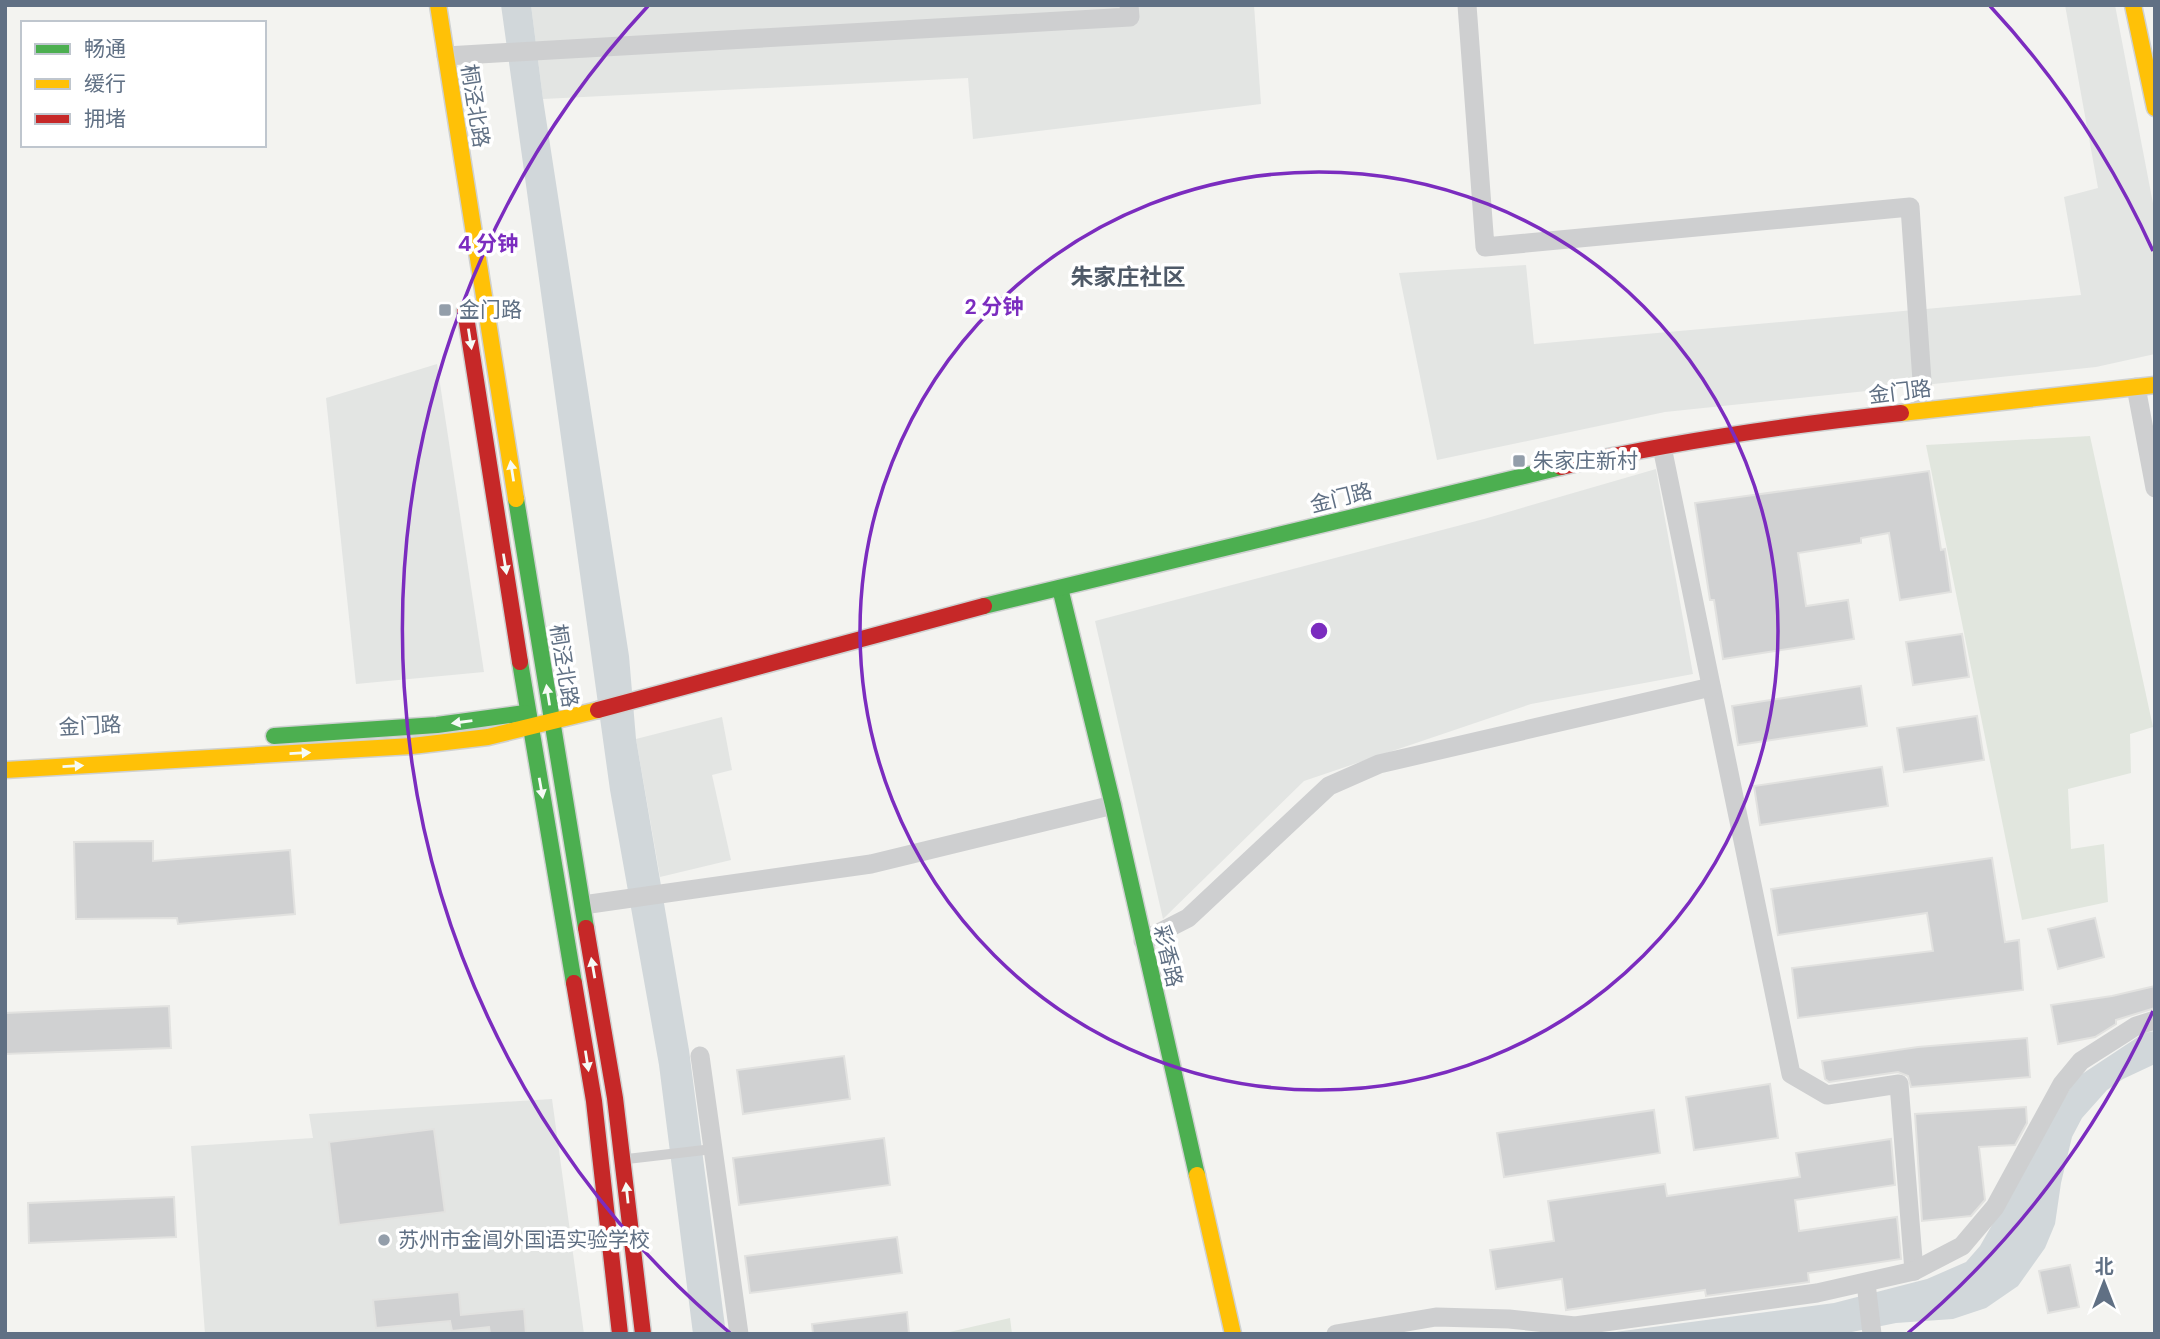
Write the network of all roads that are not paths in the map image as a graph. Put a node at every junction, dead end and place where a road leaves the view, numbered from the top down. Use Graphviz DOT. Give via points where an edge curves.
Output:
graph roads {
  1 [pos="438,5"];
  2 [pos="1129,5"];
  3 [pos="1467,5"];
  4 [pos="2133,5"];
  5 [pos="446,56"];
  6 [pos="2155,108"];
  7 [pos="462,291"];
  8 [pos="2145,386"];
  9 [pos="1924,410"];
  10 [pos="1662,447"];
  11 [pos="2155,488"];
  12 [pos="1060,588"];
  13 [pos="1711,687"];
  14 [pos="530,721"];
  15 [pos="552,723"];
  16 [pos="262,737"];
  17 [pos="5,770"];
  18 [pos="1112,804"];
  19 [pos="583,905"];
  20 [pos="1143,941"];
  21 [pos="2155,1020"];
  22 [pos="700,1056"];
  23 [pos="709,1149"];
  24 [pos="624,1160"];
  25 [pos="1914,1271"];
  26 [pos="1866,1287"];
  27 [pos="1872,1332"];
  28 [pos="620,1334"];
  29 [pos="643,1334"];
  30 [pos="739,1334"];
  31 [pos="1233,1334"];
  32 [pos="1336,1334"];
  1 -- 5 [label="main road, 桐泾北路"];
  2 -- 5 [label="street" via="1130,16"];
  3 -- 9 [label="street" via="1485,247 1910,207"];
  4 -- 6 [label="main road"];
  15 -- 5 [label="main road, 桐泾北路, one-way"];
  7 -- 14 [label="main road, 桐泾北路, one-way"];
  8 -- 9 [label="main road, 金门路"];
  8 -- 11 [label="street"];
  9 -- 10 [label="main road, 金门路"];
  10 -- 12 [label="main road, 金门路" via="1486,484"];
  10 -- 13 [label="street"];
  12 -- 15 [label="main road, 金门路" via="917,622"];
  12 -- 18 [label="main road, 彩香路"];
  13 -- 20 [label="street" via="1379,764 1329,786 1188,918"];
  13 -- 25 [label="street" via="1791,1074 1827,1095 1899,1084"];
  14 -- 15 [label="main road"];
  14 -- 16 [label="main road, one-way"];
  17 -- 14 [label="main road, 金门路, one-way" via="426,745 488,737"];
  14 -- 28 [label="main road, 桐泾北路, one-way" via="594,1101"];
  15 -- 19 [label="main road, 桐泾北路"];
  18 -- 19 [label="street" via="871,864"];
  18 -- 20 [label="main road, 彩香路"];
  24 -- 19 [label="main road, 桐泾北路, one-way"];
  20 -- 31 [label="main road, 彩香路"];
  21 -- 25 [label="street" via="2136,1026 2081,1061 2062,1084 1995,1207 1962,1245"];
  22 -- 23 [label="street"];
  23 -- 24 [label="lane"];
  23 -- 30 [label="street"];
  29 -- 24 [label="main road, 桐泾北路, one-way"];
  25 -- 26 [label="street"];
  26 -- 27 [label="street"];
  26 -- 32 [label="street" via="1575,1326 1436,1317"];
}
